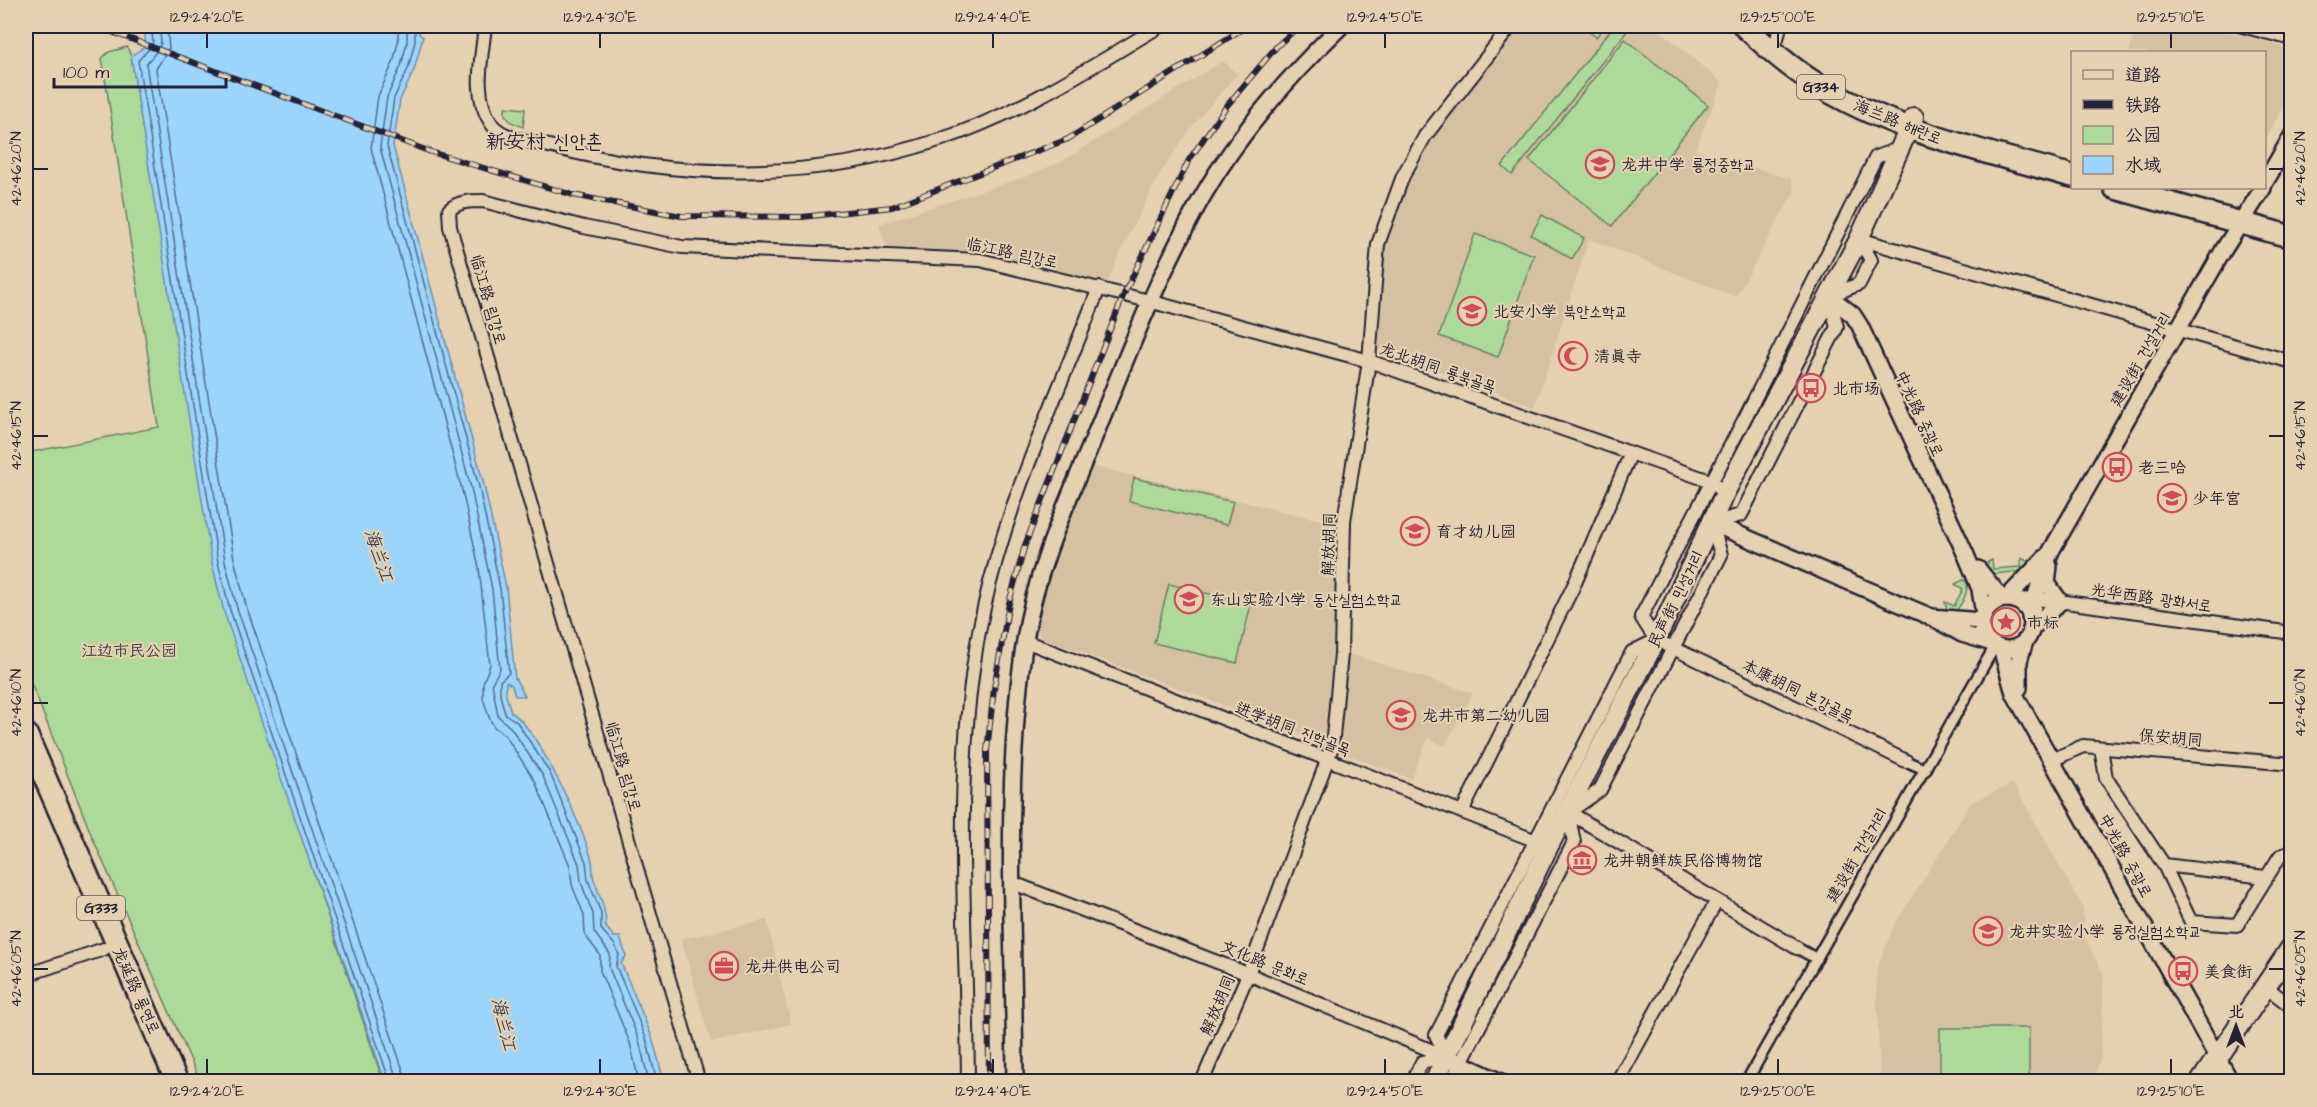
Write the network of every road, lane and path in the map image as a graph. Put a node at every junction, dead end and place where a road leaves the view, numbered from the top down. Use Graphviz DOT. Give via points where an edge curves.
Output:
graph roads {
  1 [pos="485,26"];
  2 [pos="1160,26"];
  3 [pos="1341,26"];
  4 [pos="1511,26"];
  5 [pos="1744,26"];
  6 [pos="2242,26"];
  7 [pos="2270,29"];
  8 [pos="1773,30"];
  9 [pos="2292,39"];
  10 [pos="1912,123"];
  11 [pos="2292,136"];
  12 [pos="1901,148"];
  13 [pos="2071,163"];
  14 [pos="2071,175"];
  15 [pos="2266,182"];
  16 [pos="2119,189"];
  17 [pos="2160,189"];
  18 [pos="2262,189"];
  19 [pos="2243,218"];
  20 [pos="2292,225"];
  21 [pos="2292,237"];
  22 [pos="1858,239"];
  23 [pos="1099,288"];
  24 [pos="1829,296"];
  25 [pos="1149,301"];
  26 [pos="2178,330"];
  27 [pos="1368,362"];
  28 [pos="2292,362"];
  29 [pos="1754,418"];
  30 [pos="1630,453"];
  31 [pos="1710,481"];
  32 [pos="1725,493"];
  33 [pos="1712,524"];
  34 [pos="2051,551"];
  35 [pos="1966,555"];
  36 [pos="2004,599"];
  37 [pos="2035,599"];
  38 [pos="2060,602"];
  39 [pos="1983,615"];
  40 [pos="1931,617"];
  41 [pos="2029,629"];
  42 [pos="2292,633"];
  43 [pos="1656,640"];
  44 [pos="1025,641"];
  45 [pos="1995,645"];
  46 [pos="1673,648"];
  47 [pos="2021,703"];
  48 [pos="26,734"];
  49 [pos="2101,748"];
  50 [pos="1329,759"];
  51 [pos="2052,760"];
  52 [pos="1906,761"];
  53 [pos="2292,764"];
  54 [pos="30,769"];
  55 [pos="1926,770"];
  56 [pos="1462,812"];
  57 [pos="1568,812"];
  58 [pos="1542,844"];
  59 [pos="2292,852"];
  60 [pos="2164,865"];
  61 [pos="2265,877"];
  62 [pos="1013,883"];
  63 [pos="1716,902"];
  64 [pos="2292,947"];
  65 [pos="1797,948"];
  66 [pos="104,949"];
  67 [pos="1818,959"];
  68 [pos="2292,968"];
  69 [pos="1248,974"];
  70 [pos="26,975"];
  71 [pos="2270,990"];
  72 [pos="2292,1007"];
  73 [pos="1454,1060"];
  74 [pos="2221,1071"];
  75 [pos="163,1082"];
  76 [pos="177,1082"];
  77 [pos="699,1082"];
  78 [pos="968,1082"];
  79 [pos="1015,1082"];
  80 [pos="1202,1082"];
  81 [pos="1412,1082"];
  82 [pos="1434,1082"];
  83 [pos="1451,1082"];
  84 [pos="1501,1082"];
  85 [pos="1617,1082"];
  86 [pos="1746,1082"];
  87 [pos="2201,1082"];
  1 -- 2 [label="street" via="480,96 491,124 498,130 576,154 631,165 734,173 842,165 938,141 1043,96"];
  3 -- 25 [label="street" via="1239,140 1202,198"];
  4 -- 27 [label="street, 解放胡同" via="1425,136 1403,176 1378,244"];
  5 -- 10 [label="highway, 海兰路 해란로 / G334" via="1815,84 1879,117"];
  6 -- 7 [label="street"];
  7 -- 9 [label="street"];
  8 -- 10 [label="highway, 海兰路 해란로 / G334" via="1848,89"];
  10 -- 12 [label="main road, 民声街 민성거리"];
  10 -- 13 [label="highway, 海兰路 해란로 / G334"];
  10 -- 14 [label="highway, 海兰路 해란로 / G334"];
  11 -- 15 [label="street, 建设街 건설거리"];
  12 -- 22 [label="main road, 民声街 민성거리"];
  12 -- 29 [label="street" via="1876,157"];
  16 -- 19 [label="highway"];
  17 -- 19 [label="highway"];
  18 -- 19 [label="street, 建设街 건설거리"];
  19 -- 20 [label="highway"];
  19 -- 21 [label="highway"];
  19 -- 26 [label="street, 建设街 건설거리"];
  22 -- 24 [label="main road, 民声街 민성거리"];
  22 -- 26 [label="street"];
  23 -- 25 [label="street, 临江路 림강로"];
  23 -- 77 [label="street, 临江路 림강로" via="964,258 682,247 593,230 483,201 467,201 449,210 450,227"];
  23 -- 78 [label="street" via="1015,500 993,570 976,649 964,775"];
  24 -- 29 [label="main road, 民声街 민성거리"];
  24 -- 33 [label="street" via="1837,327 1741,515"];
  24 -- 35 [label="street, 中光路 중광로" via="1853,315 1860,326"];
  25 -- 27 [label="street, 龙北胡同 룡북골목"];
  25 -- 44 [label="street" via="1056,527 1031,607"];
  26 -- 28 [label="street"];
  26 -- 34 [label="street, 建设街 건설거리"];
  27 -- 30 [label="street, 龙北胡同 룡북골목"];
  27 -- 50 [label="street, 解放胡同" via="1344,521 1341,654"];
  29 -- 31 [label="street"];
  29 -- 32 [label="main road, 民声街 민성거리"];
  30 -- 31 [label="street, 龙北胡同 룡북골목"];
  30 -- 56 [label="street" via="1575,583"];
  31 -- 32 [label="street, 龙北胡同 룡북골목"];
  31 -- 43 [label="street" via="1641,617"];
  32 -- 33 [label="main road, 民声街 민성거리"];
  33 -- 40 [label="street"];
  33 -- 43 [label="main road, 民声街 민성거리"];
  33 -- 46 [label="street" via="1721,555"];
  34 -- 36 [label="street"];
  34 -- 37 [label="street, 中光路 중광로"];
  34 -- 38 [label="street" via="2048,583"];
  35 -- 36 [label="street, 中光路 중광로"];
  35 -- 39 [label="street, 中光路 중광로" via="1980,589"];
  36 -- 37 [label="street, 光华西路 광화서로"];
  36 -- 39 [label="street"];
  36 -- 41 [label="street" via="2021,604"];
  37 -- 38 [label="street, 光华西路 광화서로"];
  37 -- 41 [label="street, 中光路 중광로"];
  38 -- 41 [label="street"];
  38 -- 42 [label="street, 光华西路 광화서로"];
  39 -- 40 [label="street" via="1981,621 1970,622"];
  39 -- 45 [label="street" via="1982,627"];
  40 -- 45 [label="street" via="1962,634"];
  41 -- 45 [label="street" via="2012,648"];
  41 -- 47 [label="street, 中光路 중광로" via="2018,669"];
  43 -- 46 [label="street, 本康胡同 본강골목"];
  43 -- 57 [label="main road, 民声街 민성거리"];
  43 -- 58 [label="street" via="1632,652"];
  44 -- 50 [label="street, 进学胡同 진학골목"];
  44 -- 62 [label="street" via="1014,741"];
  45 -- 47 [label="street, 中光路 중광로"];
  45 -- 55 [label="street, 建设街 건설거리"];
  46 -- 52 [label="street, 本康胡同 본강골목"];
  46 -- 57 [label="street" via="1600,790"];
  47 -- 51 [label="street, 中光路 중광로"];
  48 -- 54 [label="highway, 龙延路 룡연로 / G333"];
  49 -- 51 [label="street, 保安胡同" via="2083,746"];
  49 -- 53 [label="street, 保安胡同"];
  49 -- 60 [label="street" via="2106,778"];
  50 -- 56 [label="street, 进学胡同 진학골목"];
  50 -- 69 [label="street, 解放胡同"];
  51 -- 74 [label="street, 中光路 중광로"];
  52 -- 55 [label="street, 本康胡同 본강골목"];
  54 -- 66 [label="highway, 龙延路 룡연로 / G333"];
  54 -- 76 [label="highway, 龙延路 룡연로 / G333"];
  55 -- 67 [label="street, 建设街 건설거리"];
  56 -- 58 [label="street, 进学胡同 진학골목"];
  57 -- 58 [label="main road, 民声街 민성거리"];
  57 -- 63 [label="street"];
  57 -- 73 [label="street" via="1574,842"];
  58 -- 73 [label="main road, 民声街 민성거리"];
  59 -- 61 [label="street" via="2280,856"];
  60 -- 61 [label="street"];
  60 -- 61 [label="street" via="2191,922 2238,925"];
  62 -- 69 [label="street, 文化路 문화로"];
  62 -- 79 [label="street"];
  63 -- 65 [label="street"];
  63 -- 85 [label="street"];
  64 -- 71 [label="main road"];
  65 -- 67 [label="street"];
  66 -- 70 [label="street"];
  66 -- 75 [label="highway, 龙延路 룡연로 / G333"];
  67 -- 86 [label="street, 建设街 건설거리"];
  68 -- 71 [label="main road"];
  69 -- 73 [label="street, 文化路 문화로"];
  69 -- 80 [label="street, 解放胡同"];
  71 -- 72 [label="street"];
  71 -- 74 [label="main road"];
  73 -- 81 [label="street" via="1422,1062"];
  73 -- 82 [label="main road, 民声街 민성거리"];
  73 -- 83 [label="street"];
  73 -- 84 [label="street, 文化路 문화로"];
  74 -- 87 [label="main road"];
}
